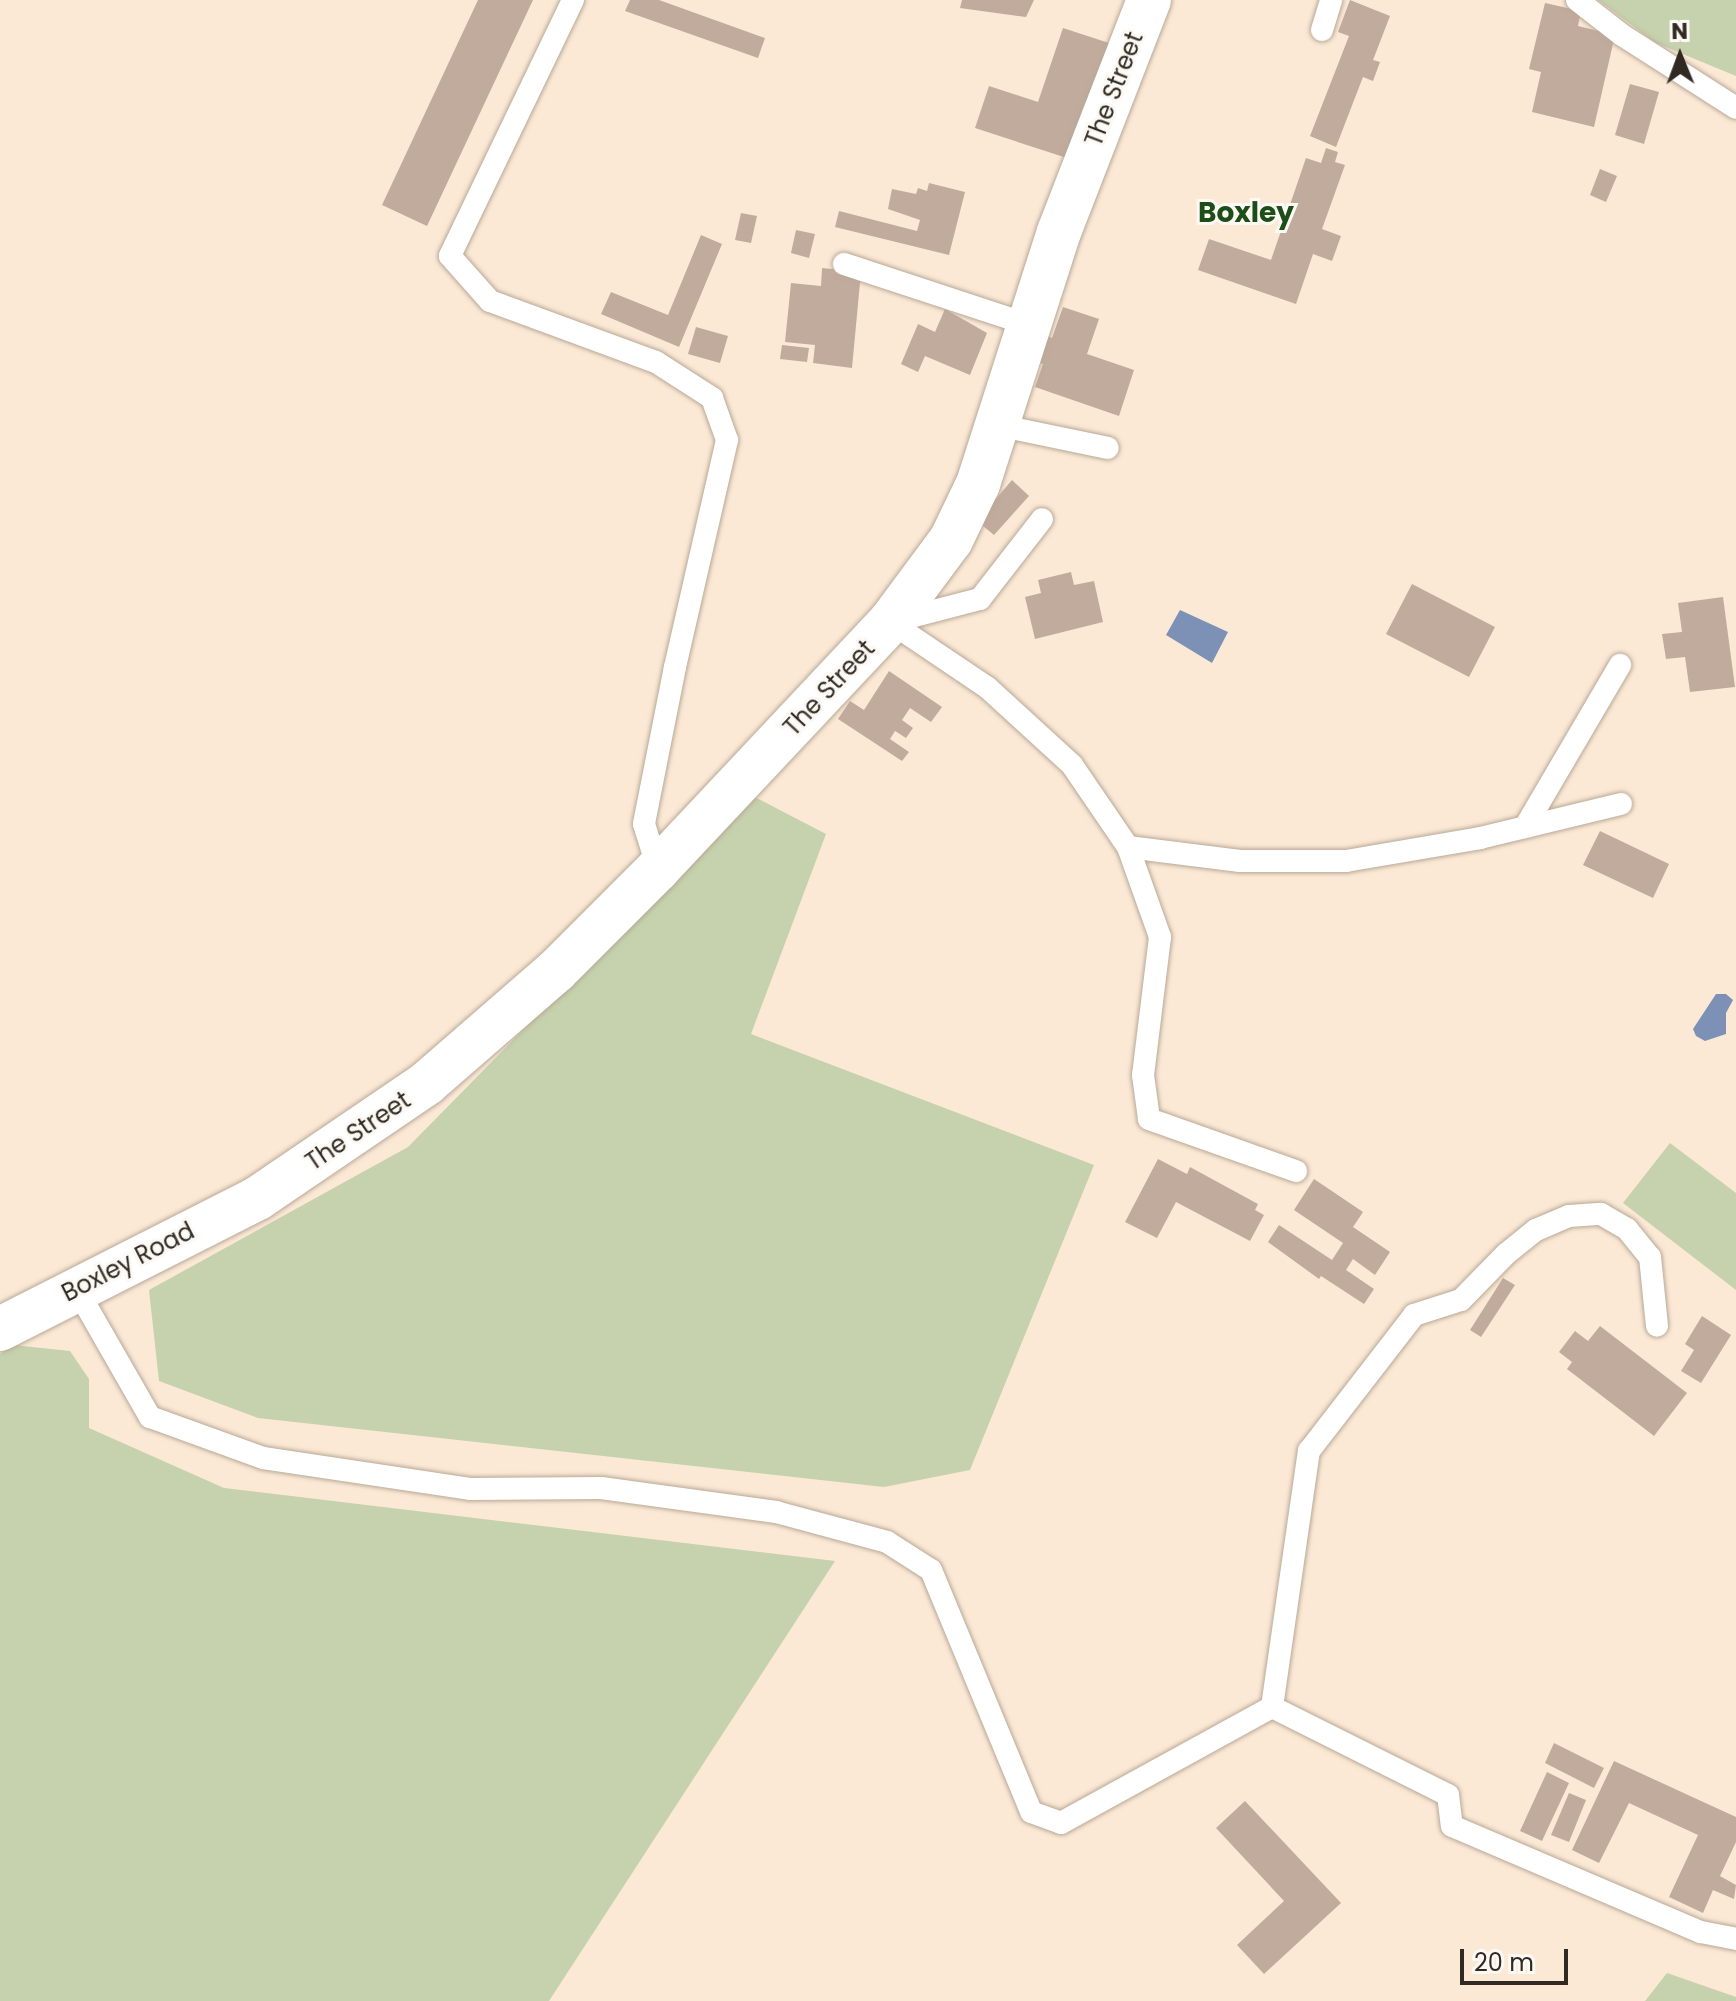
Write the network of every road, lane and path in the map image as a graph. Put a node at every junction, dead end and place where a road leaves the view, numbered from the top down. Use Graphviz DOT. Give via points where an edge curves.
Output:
graph roads {
  1 [pos="573,0"];
  2 [pos="1149,0"];
  3 [pos="1331,0"];
  4 [pos="1577,0"];
  5 [pos="1322,30"];
  6 [pos="1736,108"];
  7 [pos="844,264"];
  8 [pos="1030,325"];
  9 [pos="997,425"];
  10 [pos="1108,448"];
  11 [pos="1042,519"];
  12 [pos="890,622"];
  13 [pos="1620,665"];
  14 [pos="1621,804"];
  15 [pos="1525,827"];
  16 [pos="1128,847"];
  17 [pos="658,869"];
  18 [pos="1296,1171"];
  19 [pos="258,1198"];
  20 [pos="76,1288"];
  21 [pos="1657,1326"];
  22 [pos="0,1329"];
  23 [pos="1272,1707"];
  24 [pos="1736,1939"];
  1 -- 17 [label="lane" via="450,256 490,301 656,362 712,398 727,440 644,824"];
  2 -- 8 [label="street, The Street" via="1059,232"];
  3 -- 5 [label="lane"];
  4 -- 6 [label="lane"];
  7 -- 8 [label="lane"];
  8 -- 9 [label="street, The Street"];
  9 -- 10 [label="lane"];
  9 -- 12 [label="street, The Street" via="978,484 951,540"];
  11 -- 12 [label="lane" via="980,599"];
  12 -- 16 [label="lane" via="988,688 1072,765"];
  12 -- 17 [label="street, The Street"];
  13 -- 15 [label="lane"];
  14 -- 15 [label="lane"];
  15 -- 16 [label="lane" via="1346,861 1240,861"];
  16 -- 18 [label="lane" via="1160,937 1143,1075 1149,1119"];
  17 -- 19 [label="street, The Street" via="556,971 427,1083"];
  19 -- 20 [label="street, Boxley Road"];
  20 -- 22 [label="street, Boxley Road"];
  20 -- 23 [label="lane" via="150,1417 263,1458 470,1489 601,1488 776,1512 887,1542 931,1570 1031,1812 1061,1823"];
  21 -- 23 [label="lane" via="1650,1257 1627,1229 1601,1214 1569,1216 1536,1230 1461,1300 1414,1315 1309,1451"];
  23 -- 24 [label="lane" via="1448,1795 1452,1826 1701,1932"];
}
